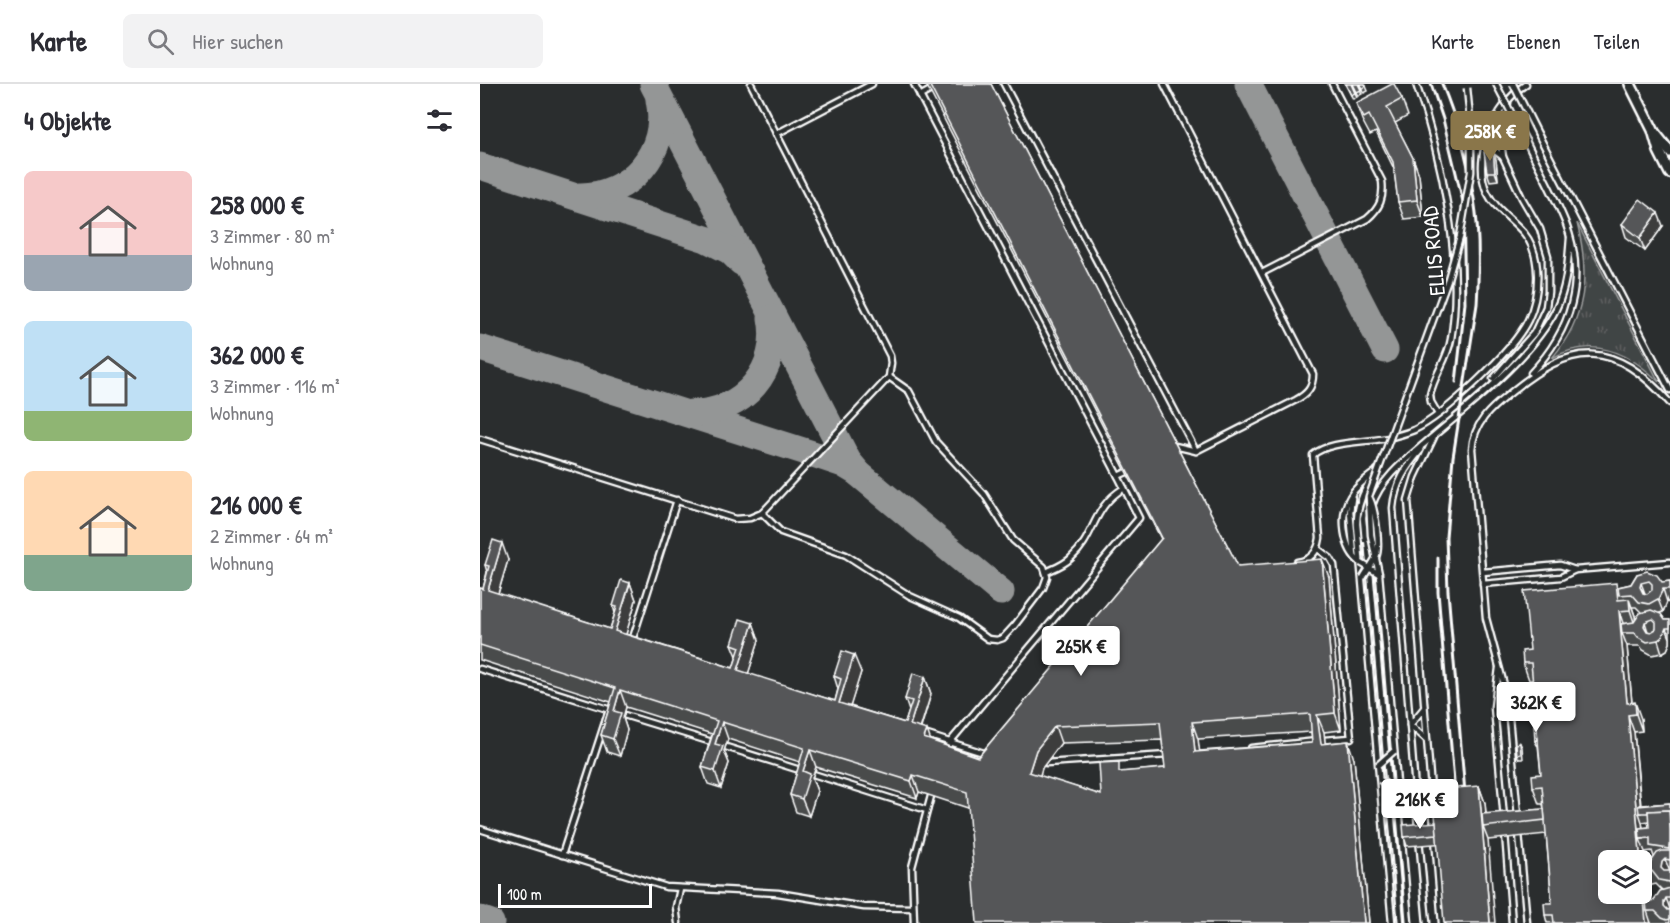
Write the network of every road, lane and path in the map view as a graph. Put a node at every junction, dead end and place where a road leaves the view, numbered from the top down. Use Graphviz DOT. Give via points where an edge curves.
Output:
graph roads {
  1 [pos="751,84"];
  2 [pos="872,84"];
  3 [pos="914,84"];
  4 [pos="1004,84"];
  5 [pos="1164,84"];
  6 [pos="1332,84"];
  7 [pos="1416,84"];
  8 [pos="1496,84"];
  9 [pos="1513,84"];
  10 [pos="1526,84"];
  11 [pos="1630,84"];
  12 [pos="1465,85"];
  13 [pos="929,91"];
  14 [pos="920,96"];
  15 [pos="1510,98"];
  16 [pos="1653,130"];
  17 [pos="1490,132"];
  18 [pos="776,134"];
  19 [pos="1670,152"];
  20 [pos="1503,157"];
  21 [pos="1670,173"];
  22 [pos="1570,238"];
  23 [pos="1262,273"];
  24 [pos="889,377"];
  25 [pos="1514,390"];
  26 [pos="1670,390"];
  27 [pos="1478,397"];
  28 [pos="1670,403"];
  29 [pos="1438,414"];
  30 [pos="1435,434"];
  31 [pos="480,439"];
  32 [pos="1175,446"];
  33 [pos="1196,451"];
  34 [pos="1378,469"];
  35 [pos="1126,472"];
  36 [pos="1118,477"];
  37 [pos="1124,488"];
  38 [pos="1364,491"];
  39 [pos="1369,496"];
  40 [pos="677,500"];
  41 [pos="762,513"];
  42 [pos="1362,518"];
  43 [pos="1318,549"];
  44 [pos="1375,558"];
  45 [pos="1290,562"];
  46 [pos="1670,562"];
  47 [pos="1361,563"];
  48 [pos="1369,568"];
  49 [pos="1575,570"];
  50 [pos="1046,572"];
  51 [pos="1482,572"];
  52 [pos="1379,574"];
  53 [pos="1362,578"];
  54 [pos="1484,584"];
  55 [pos="624,639"];
  56 [pos="632,641"];
  57 [pos="643,645"];
  58 [pos="1499,666"];
  59 [pos="480,669"];
  60 [pos="1424,708"];
  61 [pos="609,710"];
  62 [pos="1410,725"];
  63 [pos="919,732"];
  64 [pos="1324,740"];
  65 [pos="1427,740"];
  66 [pos="1317,741"];
  67 [pos="950,742"];
  68 [pos="1246,748"];
  69 [pos="1394,751"];
  70 [pos="989,754"];
  71 [pos="1168,755"];
  72 [pos="943,760"];
  73 [pos="1046,763"];
  74 [pos="1378,765"];
  75 [pos="1380,780"];
  76 [pos="1399,793"];
  77 [pos="931,796"];
  78 [pos="927,810"];
  79 [pos="1518,819"];
  80 [pos="480,829"];
  81 [pos="1519,830"];
  82 [pos="562,855"];
  83 [pos="680,889"];
  84 [pos="913,908"];
  85 [pos="678,923"];
  86 [pos="914,923"];
  87 [pos="1392,923"];
  88 [pos="1401,923"];
  89 [pos="1409,923"];
  90 [pos="1427,923"];
  91 [pos="1442,923"];
  92 [pos="1512,923"];
  93 [pos="1527,923"];
  1 -- 18 [label="lane"];
  2 -- 18 [label="lane"];
  3 -- 14 [label="lane"];
  4 -- 33 [label="lane"];
  5 -- 23 [label="lane"];
  6 -- 23 [label="lane" via="1382,181 1378,210"];
  7 -- 29 [label="lane, ELLIS ROAD" via="1442,174 1454,265 1451,342 1430,395"];
  8 -- 22 [label="lane, bridge"];
  9 -- 26 [label="lane, bridge"];
  10 -- 15 [label="lane"];
  11 -- 16 [label="street"];
  12 -- 34 [label="lane, bridge" via="1471,129 1470,172 1460,237"];
  13 -- 14 [label="lane"];
  14 -- 36 [label="lane"];
  15 -- 17 [label="lane" via="1497,114"];
  15 -- 20 [label="lane" via="1500,136"];
  16 -- 19 [label="street"];
  16 -- 21 [label="street"];
  17 -- 20 [label="lane" via="1493,149"];
  17 -- 29 [label="lane" via="1484,150 1484,182 1494,203 1523,232 1534,250 1534,300 1518,335 1474,383"];
  18 -- 24 [label="lane" via="890,356"];
  20 -- 27 [label="lane" via="1540,229 1548,256 1548,292 1534,333"];
  22 -- 25 [label="lane" via="1575,287 1570,313 1547,355"];
  22 -- 27 [label="lane" via="1565,284 1556,309 1509,369"];
  23 -- 33 [label="lane" via="1313,370 1312,385 1304,395"];
  24 -- 41 [label="lane"];
  24 -- 50 [label="lane" via="909,391 936,442 988,499 1013,540"];
  25 -- 28 [label="lane" via="1556,360 1588,354 1628,366 1643,375"];
  25 -- 51 [label="lane" via="1479,422 1473,441"];
  27 -- 30 [label="lane"];
  29 -- 43 [label="lane" via="1413,430 1376,441 1325,447 1313,455"];
  30 -- 60 [label="lane" via="1408,500"];
  30 -- 62 [label="lane" via="1405,468 1393,508"];
  30 -- 88 [label="lane" via="1386,481 1373,502 1367,528"];
  31 -- 40 [label="lane"];
  32 -- 33 [label="lane"];
  34 -- 38 [label="lane, bridge"];
  34 -- 39 [label="lane, bridge"];
  34 -- 47 [label="lane" via="1351,495 1345,510 1347,546"];
  35 -- 36 [label="lane"];
  36 -- 37 [label="lane"];
  37 -- 50 [label="lane" via="1101,508 1070,560"];
  37 -- 67 [label="lane" via="1139,518"];
  38 -- 42 [label="lane"];
  38 -- 47 [label="lane" via="1357,516"];
  39 -- 42 [label="lane, bridge"];
  39 -- 44 [label="lane, bridge" via="1375,516"];
  40 -- 41 [label="lane" via="735,519"];
  40 -- 56 [label="lane"];
  41 -- 50 [label="lane" via="781,532 846,555 909,596 952,614 992,640 1003,638 1031,606 1043,588"];
  42 -- 48 [label="lane"];
  43 -- 45 [label="lane" via="1310,558"];
  43 -- 64 [label="lane" via="1334,565 1351,738"];
  44 -- 48 [label="lane, bridge"];
  44 -- 52 [label="lane, bridge"];
  46 -- 49 [label="lane"];
  47 -- 48 [label="lane, bridge"];
  47 -- 53 [label="lane, bridge"];
  48 -- 52 [label="lane, bridge"];
  48 -- 53 [label="lane, bridge"];
  49 -- 51 [label="lane" via="1560,565"];
  49 -- 54 [label="lane" via="1561,577"];
  51 -- 54 [label="lane"];
  52 -- 69 [label="lane"];
  53 -- 74 [label="lane"];
  54 -- 58 [label="lane" via="1486,618"];
  55 -- 56 [label="lane"];
  56 -- 57 [label="lane"];
  58 -- 79 [label="lane" via="1508,696"];
  58 -- 92 [label="lane" via="1494,707"];
  59 -- 61 [label="lane"];
  60 -- 62 [label="lane"];
  60 -- 65 [label="lane"];
  61 -- 78 [label="lane"];
  61 -- 82 [label="lane"];
  62 -- 65 [label="lane"];
  62 -- 90 [label="lane"];
  63 -- 67 [label="lane"];
  65 -- 91 [label="lane"];
  66 -- 68 [label="lane"];
  67 -- 70 [label="lane"];
  67 -- 72 [label="lane"];
  69 -- 74 [label="lane, bridge"];
  69 -- 76 [label="lane"];
  71 -- 73 [label="lane"];
  74 -- 75 [label="lane, bridge"];
  75 -- 76 [label="lane, bridge"];
  75 -- 87 [label="lane"];
  76 -- 89 [label="lane"];
  77 -- 78 [label="lane"];
  78 -- 84 [label="lane" via="912,867"];
  80 -- 82 [label="lane"];
  81 -- 93 [label="lane"];
  82 -- 83 [label="lane"];
  83 -- 84 [label="lane" via="778,893 864,908"];
  83 -- 85 [label="lane"];
  84 -- 86 [label="lane"];
}
